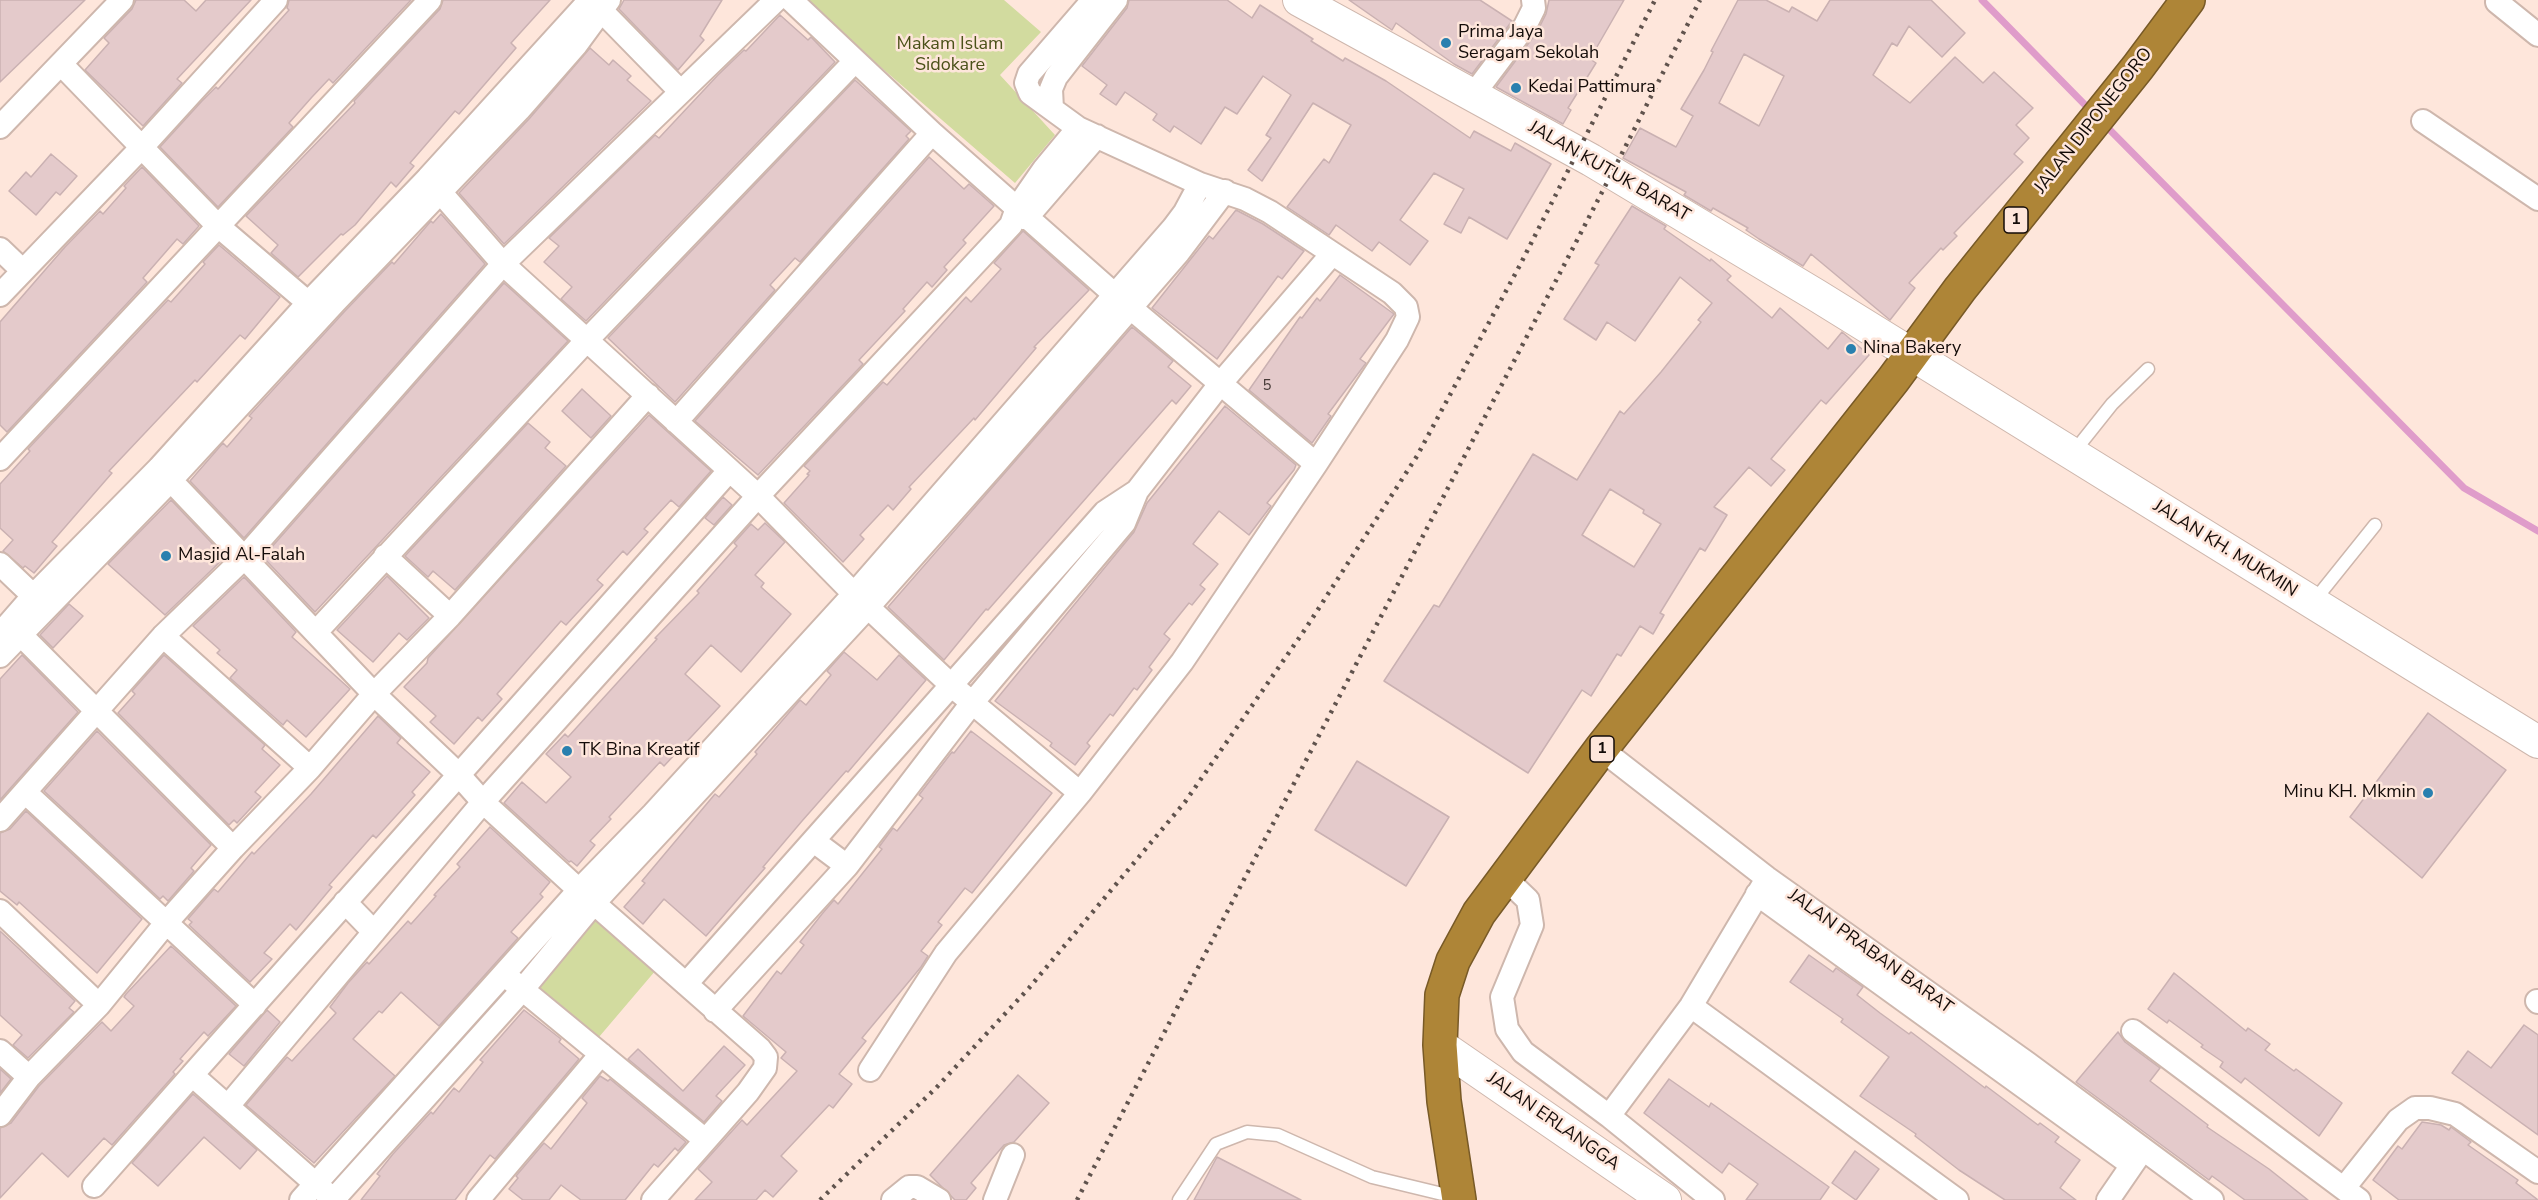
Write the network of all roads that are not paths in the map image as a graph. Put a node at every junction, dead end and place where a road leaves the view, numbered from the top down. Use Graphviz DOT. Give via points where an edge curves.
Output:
graph roads {
  1 [pos="122,0"];
  2 [pos="276,0"];
  3 [pos="430,0"];
  4 [pos="776,0"];
  5 [pos="791,0"];
  6 [pos="1093,0"];
  7 [pos="1116,0"];
  8 [pos="1299,0"];
  9 [pos="1533,0"];
  10 [pos="2188,0"];
  11 [pos="2497,2"];
  12 [pos="598,3"];
  13 [pos="2538,34"];
  14 [pos="855,61"];
  15 [pos="61,64"];
  16 [pos="680,91"];
  17 [pos="1473,95"];
  18 [pos="1052,110"];
  19 [pos="2423,121"];
  20 [pos="0,127"];
  21 [pos="1088,132"];
  22 [pos="932,133"];
  23 [pos="142,147"];
  24 [pos="1200,184"];
  25 [pos="434,185"];
  26 [pos="1225,191"];
  27 [pos="2538,199"];
  28 [pos="1020,215"];
  29 [pos="218,225"];
  30 [pos="0,249"];
  31 [pos="1332,254"];
  32 [pos="503,264"];
  33 [pos="23,271"];
  34 [pos="0,295"];
  35 [pos="1122,301"];
  36 [pos="315,309"];
  37 [pos="587,340"];
  38 [pos="1912,355"];
  39 [pos="2148,369"];
  40 [pos="1220,384"];
  41 [pos="648,395"];
  42 [pos="676,422"];
  43 [pos="2072,454"];
  44 [pos="0,459"];
  45 [pos="1316,464"];
  46 [pos="728,471"];
  47 [pos="165,474"];
  48 [pos="1137,491"];
  49 [pos="758,496"];
  50 [pos="2375,525"];
  51 [pos="385,556"];
  52 [pos="245,557"];
  53 [pos="0,564"];
  54 [pos="862,600"];
  55 [pos="40,602"];
  56 [pos="2313,603"];
  57 [pos="450,616"];
  58 [pos="11,630"];
  59 [pos="317,631"];
  60 [pos="163,636"];
  61 [pos="581,636"];
  62 [pos="0,656"];
  63 [pos="610,660"];
  64 [pos="951,685"];
  65 [pos="374,694"];
  66 [pos="972,703"];
  67 [pos="96,712"];
  68 [pos="2538,742"];
  69 [pos="1601,749"];
  70 [pos="310,768"];
  71 [pos="458,774"];
  72 [pos="25,792"];
  73 [pos="1080,793"];
  74 [pos="483,802"];
  75 [pos="0,820"];
  76 [pos="814,842"];
  77 [pos="233,848"];
  78 [pos="847,866"];
  79 [pos="1505,878"];
  80 [pos="1762,886"];
  81 [pos="586,897"];
  82 [pos="345,902"];
  83 [pos="0,911"];
  84 [pos="165,923"];
  85 [pos="374,932"];
  86 [pos="504,974"];
  87 [pos="686,984"];
  88 [pos="523,989"];
  89 [pos="99,1005"];
  90 [pos="255,1005"];
  91 [pos="1691,1006"];
  92 [pos="715,1011"];
  93 [pos="2133,1031"];
  94 [pos="1440,1045"];
  95 [pos="0,1051"];
  96 [pos="601,1054"];
  97 [pos="870,1070"];
  98 [pos="192,1075"];
  99 [pos="29,1077"];
  100 [pos="228,1106"];
  101 [pos="0,1115"];
  102 [pos="1609,1116"];
  103 [pos="704,1139"];
  104 [pos="1013,1155"];
  105 [pos="2138,1156"];
  106 [pos="2538,1172"];
  107 [pos="94,1186"];
  108 [pos="308,1192"];
  109 [pos="2351,1194"];
  110 [pos="1458,1199"];
  111 [pos="333,1200"];
  112 [pos="478,1200"];
  113 [pos="653,1200"];
  114 [pos="893,1200"];
  115 [pos="939,1200"];
  116 [pos="995,1200"];
  117 [pos="1179,1200"];
  118 [pos="1665,1200"];
  119 [pos="1713,1200"];
  120 [pos="1957,1200"];
  121 [pos="2108,1200"];
  122 [pos="2212,1200"];
  1 -- 15 [label="street"];
  2 -- 23 [label="street"];
  3 -- 29 [label="street"];
  4 -- 16 [label="street"];
  5 -- 14 [label="street"];
  6 -- 18 [label="street" via="1029,74 1026,83 1030,93"];
  7 -- 18 [label="street" via="1056,77 1051,89"];
  8 -- 17 [label="street, JALAN KUTUK BARAT"];
  9 -- 17 [label="street" via="1534,8 1525,26"];
  10 -- 38 [label="highway, JALAN DIPONEGORO / 1"];
  11 -- 13 [label="street"];
  12 -- 16 [label="street"];
  12 -- 25 [label="street" via="519,110"];
  14 -- 22 [label="street"];
  14 -- 37 [label="street"];
  15 -- 20 [label="street"];
  15 -- 23 [label="street"];
  16 -- 32 [label="street"];
  17 -- 38 [label="street, JALAN KUTUK BARAT" via="1591,160"];
  18 -- 21 [label="street"];
  19 -- 27 [label="street"];
  21 -- 24 [label="street"];
  21 -- 28 [label="street" via="1044,169"];
  22 -- 28 [label="street"];
  22 -- 42 [label="street"];
  23 -- 29 [label="street"];
  23 -- 33 [label="street"];
  24 -- 26 [label="street"];
  24 -- 35 [label="street" via="1185,213"];
  25 -- 32 [label="street"];
  25 -- 36 [label="street"];
  26 -- 31 [label="street" via="1270,212"];
  26 -- 35 [label="street" via="1179,252"];
  28 -- 35 [label="street"];
  28 -- 49 [label="street"];
  29 -- 36 [label="street"];
  29 -- 44 [label="street"];
  30 -- 33 [label="street"];
  31 -- 40 [label="street"];
  31 -- 45 [label="street" via="1392,293 1406,307 1408,318"];
  32 -- 37 [label="street"];
  32 -- 52 [label="street"];
  33 -- 34 [label="street"];
  35 -- 40 [label="street"];
  35 -- 54 [label="street"];
  36 -- 47 [label="street"];
  37 -- 41 [label="street"];
  37 -- 51 [label="street"];
  38 -- 43 [label="street, JALAN KH. MUKMIN"];
  38 -- 69 [label="highway, 1"];
  39 -- 43 [label="lane" via="2112,404"];
  40 -- 45 [label="street"];
  40 -- 48 [label="street"];
  41 -- 42 [label="street"];
  41 -- 57 [label="street"];
  42 -- 46 [label="street"];
  43 -- 56 [label="street, JALAN KH. MUKMIN"];
  45 -- 73 [label="street" via="1182,662"];
  46 -- 49 [label="street"];
  46 -- 61 [label="street"];
  47 -- 52 [label="street"];
  47 -- 55 [label="street"];
  48 -- 64 [label="street" via="1105,512"];
  48 -- 66 [label="street" via="1124,523"];
  49 -- 54 [label="street"];
  49 -- 63 [label="street"];
  50 -- 56 [label="lane"];
  51 -- 57 [label="street"];
  51 -- 59 [label="street"];
  52 -- 59 [label="street"];
  52 -- 60 [label="street"];
  53 -- 55 [label="street"];
  54 -- 64 [label="street"];
  54 -- 81 [label="street"];
  55 -- 58 [label="street"];
  56 -- 68 [label="street, JALAN KH. MUKMIN"];
  57 -- 65 [label="street"];
  58 -- 62 [label="street"];
  58 -- 67 [label="street"];
  59 -- 65 [label="street"];
  60 -- 67 [label="street"];
  60 -- 70 [label="street"];
  61 -- 63 [label="street"];
  61 -- 71 [label="street"];
  63 -- 74 [label="street"];
  64 -- 66 [label="street"];
  64 -- 76 [label="street"];
  65 -- 70 [label="street"];
  65 -- 71 [label="street"];
  66 -- 73 [label="street"];
  66 -- 78 [label="street"];
  67 -- 72 [label="street"];
  67 -- 77 [label="street"];
  69 -- 79 [label="highway, 1"];
  69 -- 80 [label="street, JALAN PRABAN BARAT"];
  70 -- 77 [label="street"];
  71 -- 74 [label="street"];
  71 -- 82 [label="street"];
  72 -- 75 [label="street"];
  72 -- 84 [label="street"];
  73 -- 97 [label="street" via="946,953"];
  74 -- 81 [label="street"];
  74 -- 85 [label="street"];
  76 -- 78 [label="street"];
  76 -- 87 [label="street"];
  77 -- 84 [label="street"];
  78 -- 92 [label="street"];
  79 -- 94 [label="highway, 1" via="1479,913 1452,961 1442,994"];
  79 -- 102 [label="street" via="1528,900 1532,925 1502,997 1507,1029 1523,1052"];
  80 -- 91 [label="street"];
  80 -- 105 [label="street, JALAN PRABAN BARAT"];
  81 -- 86 [label="street"];
  81 -- 87 [label="street"];
  81 -- 88 [label="street"];
  82 -- 85 [label="street"];
  82 -- 90 [label="street"];
  83 -- 89 [label="street"];
  84 -- 89 [label="street"];
  84 -- 90 [label="street"];
  85 -- 100 [label="street"];
  86 -- 88 [label="street"];
  86 -- 108 [label="street"];
  87 -- 92 [label="street"];
  88 -- 96 [label="street"];
  88 -- 111 [label="street"];
  89 -- 99 [label="street"];
  90 -- 98 [label="street"];
  91 -- 102 [label="street"];
  91 -- 120 [label="street"];
  92 -- 103 [label="street" via="766,1057 765,1068 748,1092"];
  93 -- 109 [label="street"];
  94 -- 110 [label="highway, 1"];
  94 -- 118 [label="street, JALAN ERLANGGA"];
  95 -- 99 [label="street"];
  96 -- 103 [label="street"];
  96 -- 112 [label="street"];
  98 -- 100 [label="street"];
  98 -- 107 [label="street"];
  99 -- 101 [label="street"];
  100 -- 108 [label="street"];
  102 -- 119 [label="street"];
  103 -- 113 [label="street"];
  104 -- 116 [label="street"];
  105 -- 121 [label="street"];
  105 -- 122 [label="street, JALAN PRABAN BARAT"];
  106 -- 109 [label="street" via="2455,1114 2415,1108 2398,1120"];
  108 -- 111 [label="street"];
  110 -- 117 [label="lane" via="1372,1177 1278,1135 1247,1132 1216,1144"];
  114 -- 115 [label="street" via="909,1187 917,1187"];
}
